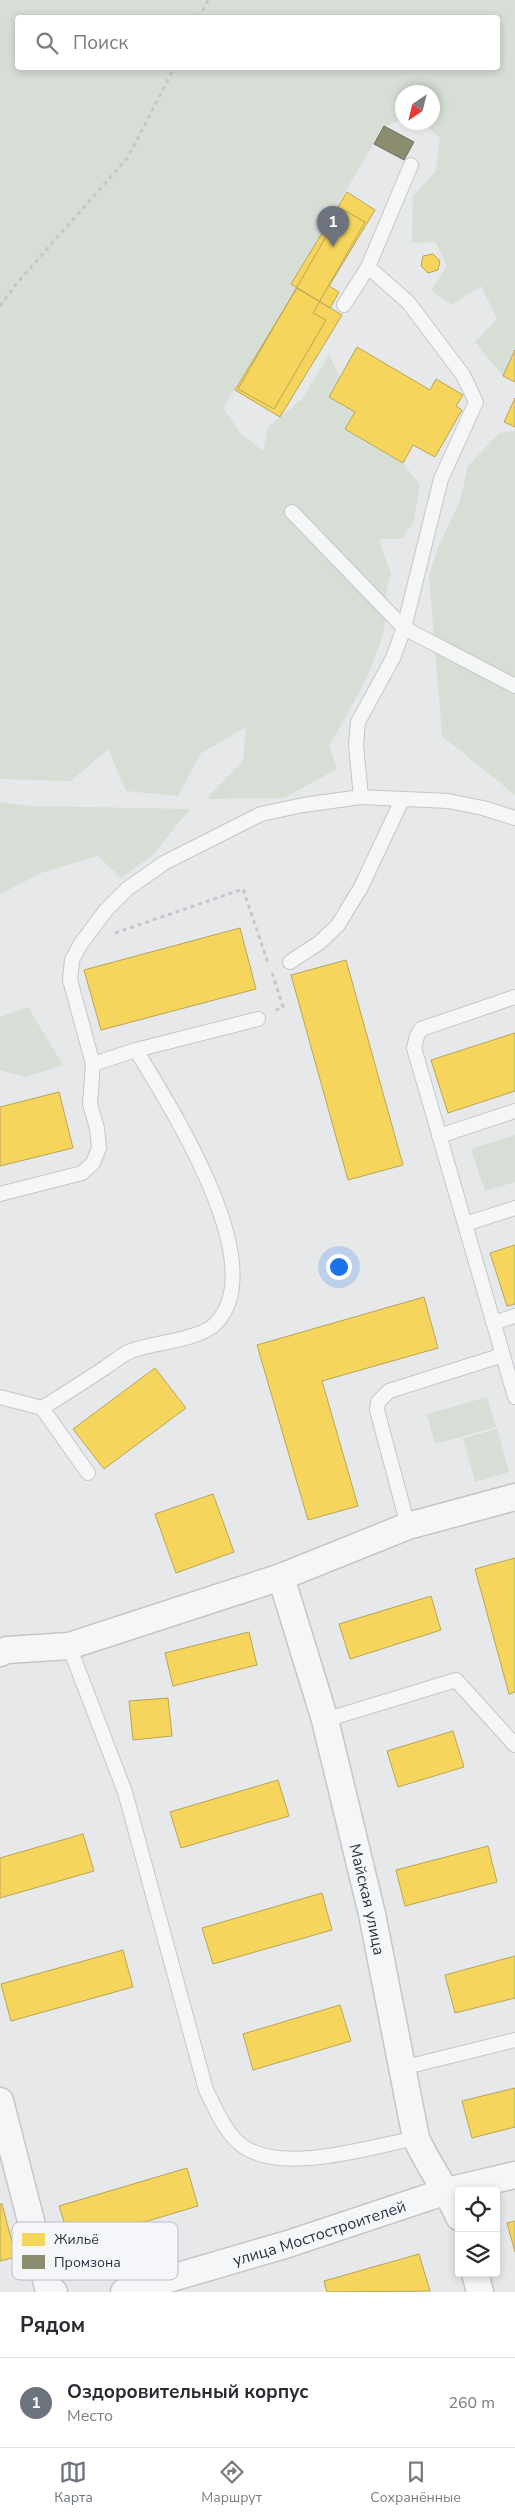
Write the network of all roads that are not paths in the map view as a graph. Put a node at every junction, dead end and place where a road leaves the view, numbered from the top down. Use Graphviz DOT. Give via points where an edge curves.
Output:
graph roads {
  1 [pos="411,165"];
  2 [pos="368,267"];
  3 [pos="344,305"];
  4 [pos="292,512"];
  5 [pos="404,628"];
  6 [pos="515,686"];
  7 [pos="361,797"];
  8 [pos="402,800"];
  9 [pos="515,818"];
  10 [pos="290,962"];
  11 [pos="515,996"];
  12 [pos="258,1019"];
  13 [pos="136,1050"];
  14 [pos="93,1064"];
  15 [pos="515,1111"];
  16 [pos="439,1136"];
  17 [pos="0,1194"];
  18 [pos="515,1208"];
  19 [pos="464,1224"];
  20 [pos="515,1316"];
  21 [pos="493,1323"];
  22 [pos="503,1355"];
  23 [pos="0,1397"];
  24 [pos="515,1397"];
  25 [pos="42,1408"];
  26 [pos="88,1473"];
  27 [pos="515,1497"];
  28 [pos="408,1526"];
  29 [pos="281,1577"];
  30 [pos="69,1646"];
  31 [pos="2,1647"];
  32 [pos="325,1720"];
  33 [pos="515,1745"];
  34 [pos="515,2040"];
  35 [pos="402,2068"];
  36 [pos="0,2101"];
  37 [pos="416,2138"];
  38 [pos="7,2154"];
  39 [pos="515,2175"];
  40 [pos="447,2191"];
  41 [pos="455,2208"];
  42 [pos="26,2222"];
  43 [pos="178,2276"];
  44 [pos="476,2277"];
  45 [pos="165,2280"];
  46 [pos="124,2292"];
  47 [pos="480,2292"];
  1 -- 2 [label="lane"];
  2 -- 3 [label="lane"];
  2 -- 5 [label="lane" via="408,302 463,375 476,402 441,479"];
  4 -- 5 [label="lane"];
  5 -- 6 [label="lane"];
  5 -- 7 [label="lane" via="393,658 358,722 356,745"];
  7 -- 8 [label="lane"];
  7 -- 14 [label="lane" via="261,814 172,859 127,889 106,910 72,960 70,980"];
  8 -- 9 [label="lane" via="448,801"];
  8 -- 10 [label="lane" via="361,887 338,925"];
  11 -- 16 [label="lane" via="422,1029 417,1036 415,1057"];
  12 -- 13 [label="lane"];
  13 -- 14 [label="lane"];
  13 -- 25 [label="lane" via="191,1144 227,1231 234,1271 229,1304 213,1326 185,1338 130,1351"];
  14 -- 17 [label="lane" via="90,1104 97,1128 98,1148 93,1163 82,1173"];
  15 -- 16 [label="lane"];
  16 -- 19 [label="lane"];
  18 -- 19 [label="lane"];
  19 -- 21 [label="lane"];
  20 -- 21 [label="lane"];
  21 -- 22 [label="lane"];
  22 -- 24 [label="lane"];
  22 -- 28 [label="lane" via="389,1391 378,1402 377,1410"];
  23 -- 25 [label="lane"];
  25 -- 26 [label="lane"];
  27 -- 28 [label="street"];
  28 -- 29 [label="street"];
  29 -- 30 [label="street"];
  29 -- 32 [label="street, Майская улица"];
  30 -- 31 [label="street"];
  30 -- 37 [label="lane" via="119,1773 206,2090 225,2126 243,2146 264,2156 286,2158 322,2156"];
  32 -- 33 [label="lane" via="456,1680"];
  32 -- 35 [label="street, Майская улица" via="372,1914"];
  34 -- 35 [label="lane"];
  35 -- 37 [label="street, Майская улица"];
  36 -- 38 [label="street"];
  37 -- 40 [label="street, Майская улица" via="427,2162"];
  38 -- 42 [label="street"];
  39 -- 40 [label="street, улица Мостостроителей"];
  40 -- 41 [label="street, Майская улица"];
  40 -- 43 [label="street, улица Мостостроителей" via="288,2244"];
  44 -- 47 [label="street"];
  45 -- 46 [label="street, улица Мостостроителей"];
}
